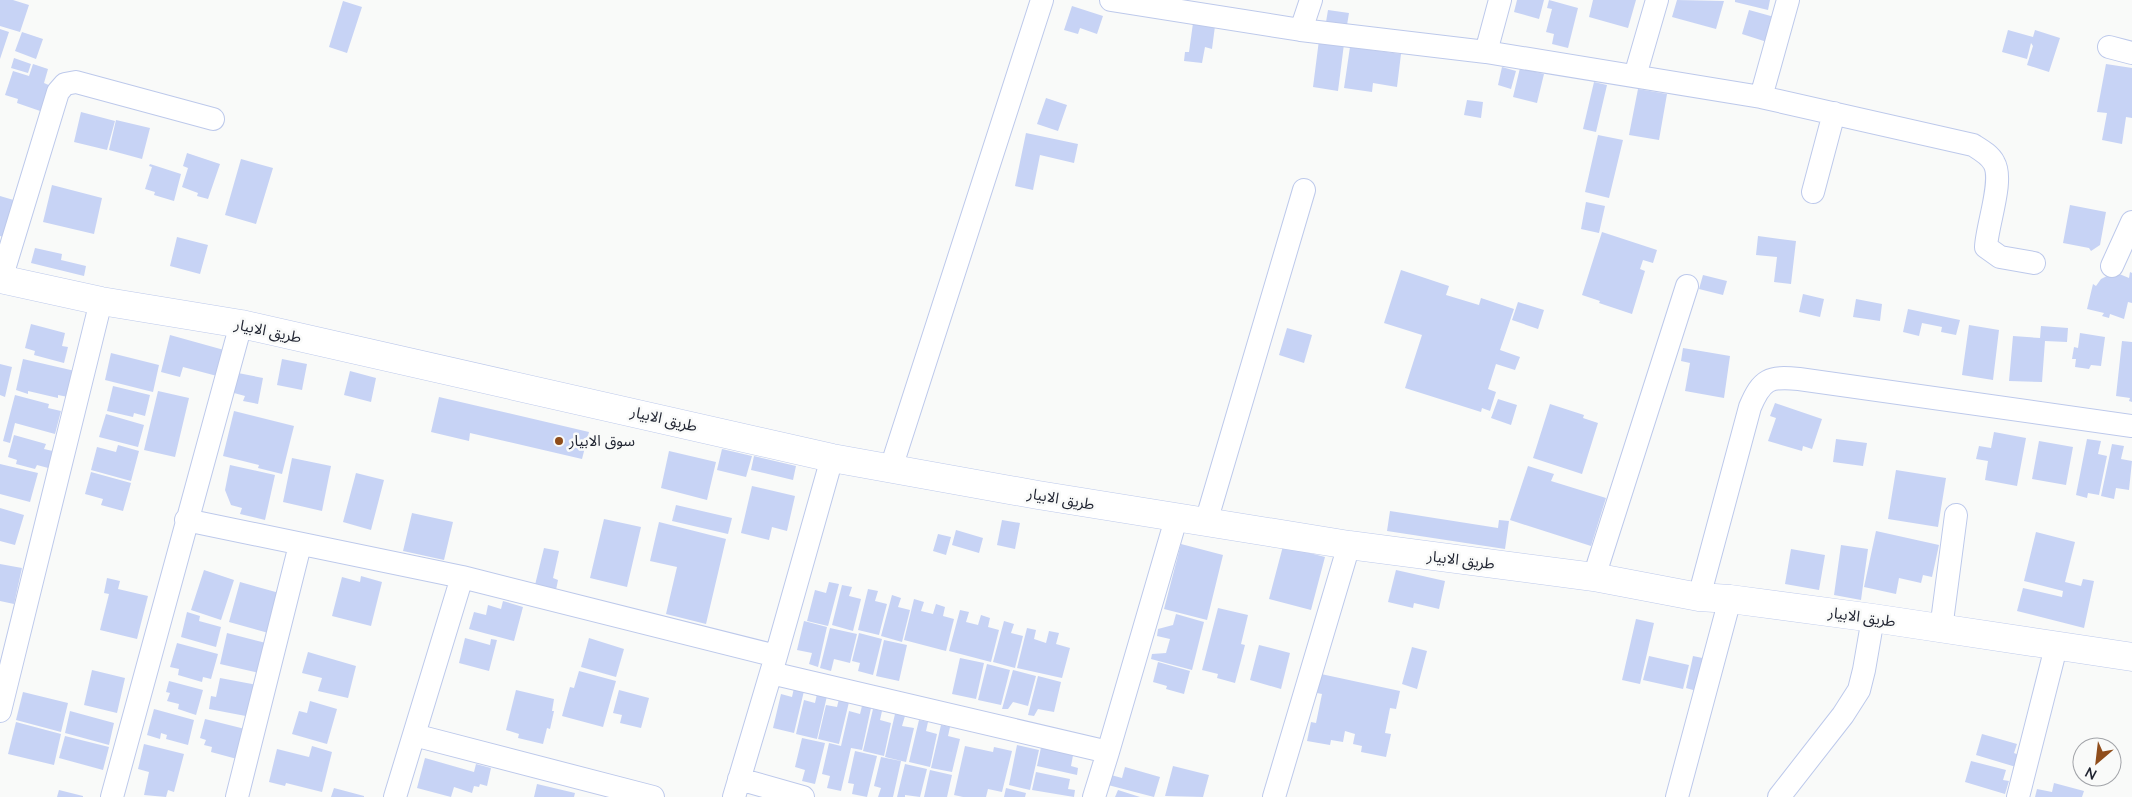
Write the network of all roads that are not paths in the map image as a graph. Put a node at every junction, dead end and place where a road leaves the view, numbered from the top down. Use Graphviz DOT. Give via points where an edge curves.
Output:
graph roads {
  1 [pos="1042,0"];
  2 [pos="1111,0"];
  3 [pos="1311,0"];
  4 [pos="1500,0"];
  5 [pos="1657,0"];
  6 [pos="1788,0"];
  7 [pos="1301,30"];
  8 [pos="2109,47"];
  9 [pos="1486,52"];
  10 [pos="2132,53"];
  11 [pos="1635,76"];
  12 [pos="1761,97"];
  13 [pos="1834,113"];
  14 [pos="214,119"];
  15 [pos="1304,190"];
  16 [pos="1812,192"];
  17 [pos="2132,222"];
  18 [pos="2034,263"];
  19 [pos="2112,266"];
  20 [pos="1,279"];
  21 [pos="1687,286"];
  22 [pos="101,301"];
  23 [pos="241,324"];
  24 [pos="2132,426"];
  25 [pos="832,458"];
  26 [pos="891,468"];
  27 [pos="1956,515"];
  28 [pos="1176,519"];
  29 [pos="186,520"];
  30 [pos="1206,522"];
  31 [pos="300,545"];
  32 [pos="1349,546"];
  33 [pos="462,577"];
  34 [pos="1594,577"];
  35 [pos="1699,596"];
  36 [pos="1730,598"];
  37 [pos="1872,618"];
  38 [pos="1941,629"];
  39 [pos="2056,647"];
  40 [pos="2132,657"];
  41 [pos="774,665"];
  42 [pos="0,711"];
  43 [pos="414,734"];
  44 [pos="1108,752"];
  45 [pos="737,788"];
  46 [pos="112,797"];
  47 [pos="237,797"];
  48 [pos="395,797"];
  49 [pos="653,797"];
  50 [pos="803,797"];
  51 [pos="1094,797"];
  52 [pos="1274,797"];
  53 [pos="1677,797"];
  54 [pos="1779,797"];
  55 [pos="2018,797"];
  1 -- 26 [label="street"];
  2 -- 7 [label="street"];
  3 -- 7 [label="street"];
  4 -- 9 [label="street"];
  5 -- 11 [label="street"];
  6 -- 12 [label="street"];
  7 -- 9 [label="street"];
  8 -- 10 [label="street"];
  9 -- 11 [label="street"];
  11 -- 12 [label="street"];
  12 -- 13 [label="street"];
  13 -- 16 [label="street"];
  13 -- 18 [label="street" via="1974,146 1986,153 1995,163 1997,174 1986,247 2000,257"];
  14 -- 20 [label="street" via="76,82 65,84 58,92"];
  15 -- 30 [label="street"];
  17 -- 19 [label="street"];
  20 -- 22 [label="main road, طريق الابيار"];
  21 -- 34 [label="street"];
  22 -- 23 [label="main road, طريق الابيار"];
  22 -- 42 [label="street"];
  23 -- 25 [label="main road, طريق الابيار"];
  23 -- 29 [label="street"];
  24 -- 35 [label="street" via="1799,379 1780,377 1765,381 1750,407"];
  25 -- 26 [label="main road, طريق الابيار"];
  25 -- 41 [label="street"];
  26 -- 28 [label="main road, طريق الابيار"];
  27 -- 38 [label="street"];
  28 -- 30 [label="main road, طريق الابيار"];
  28 -- 44 [label="street"];
  29 -- 31 [label="street"];
  29 -- 46 [label="street"];
  30 -- 32 [label="main road, طريق الابيار"];
  31 -- 33 [label="street"];
  31 -- 47 [label="street"];
  32 -- 34 [label="main road, طريق الابيار"];
  32 -- 52 [label="street"];
  33 -- 41 [label="street"];
  33 -- 43 [label="street"];
  34 -- 35 [label="main road, طريق الابيار"];
  35 -- 36 [label="main road, طريق الابيار"];
  36 -- 37 [label="main road, طريق الابيار"];
  36 -- 53 [label="street"];
  37 -- 38 [label="main road, طريق الابيار"];
  37 -- 54 [label="street" via="1859,690"];
  38 -- 39 [label="main road, طريق الابيار"];
  39 -- 40 [label="main road, طريق الابيار"];
  39 -- 55 [label="street"];
  41 -- 44 [label="street"];
  41 -- 45 [label="street"];
  43 -- 48 [label="street"];
  43 -- 49 [label="street"];
  44 -- 51 [label="street"];
  45 -- 50 [label="street"];
}
